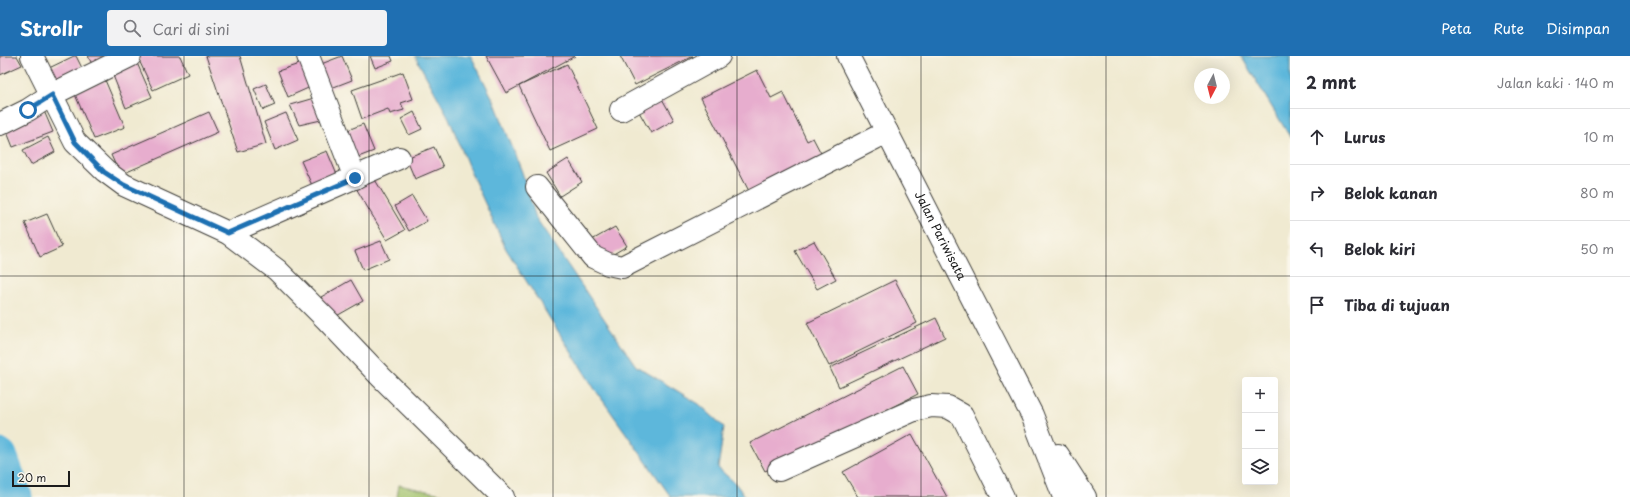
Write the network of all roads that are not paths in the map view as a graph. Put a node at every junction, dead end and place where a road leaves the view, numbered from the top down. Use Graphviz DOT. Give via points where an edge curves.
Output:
graph roads {
  1 [pos="32,56"];
  2 [pos="130,56"];
  3 [pos="308,56"];
  4 [pos="719,56"];
  5 [pos="848,56"];
  6 [pos="52,95"];
  7 [pos="621,110"];
  8 [pos="0,124"];
  9 [pos="887,132"];
  10 [pos="400,158"];
  11 [pos="355,178"];
  12 [pos="537,187"];
  13 [pos="228,233"];
  14 [pos="1032,415"];
  15 [pos="779,470"];
  16 [pos="1061,495"];
  17 [pos="503,497"];
  18 [pos="1003,497"];
  19 [pos="1085,497"];
  1 -- 6 [label="street"];
  2 -- 6 [label="street"];
  3 -- 11 [label="street"];
  4 -- 7 [label="street"];
  5 -- 9 [label="street, Jalan Pariwisata"];
  6 -- 8 [label="street"];
  6 -- 13 [label="street" via="75,142 104,172 124,185"];
  9 -- 12 [label="street" via="622,266 608,264 593,257"];
  9 -- 14 [label="street, Jalan Pariwisata"];
  10 -- 11 [label="street"];
  11 -- 13 [label="street"];
  13 -- 17 [label="street" via="277,270 381,378"];
  14 -- 16 [label="street, Jalan Pariwisata"];
  14 -- 19 [label="street, Jalan Pariwisata"];
  15 -- 18 [label="street" via="914,410 930,406 948,407 962,415"];
}
